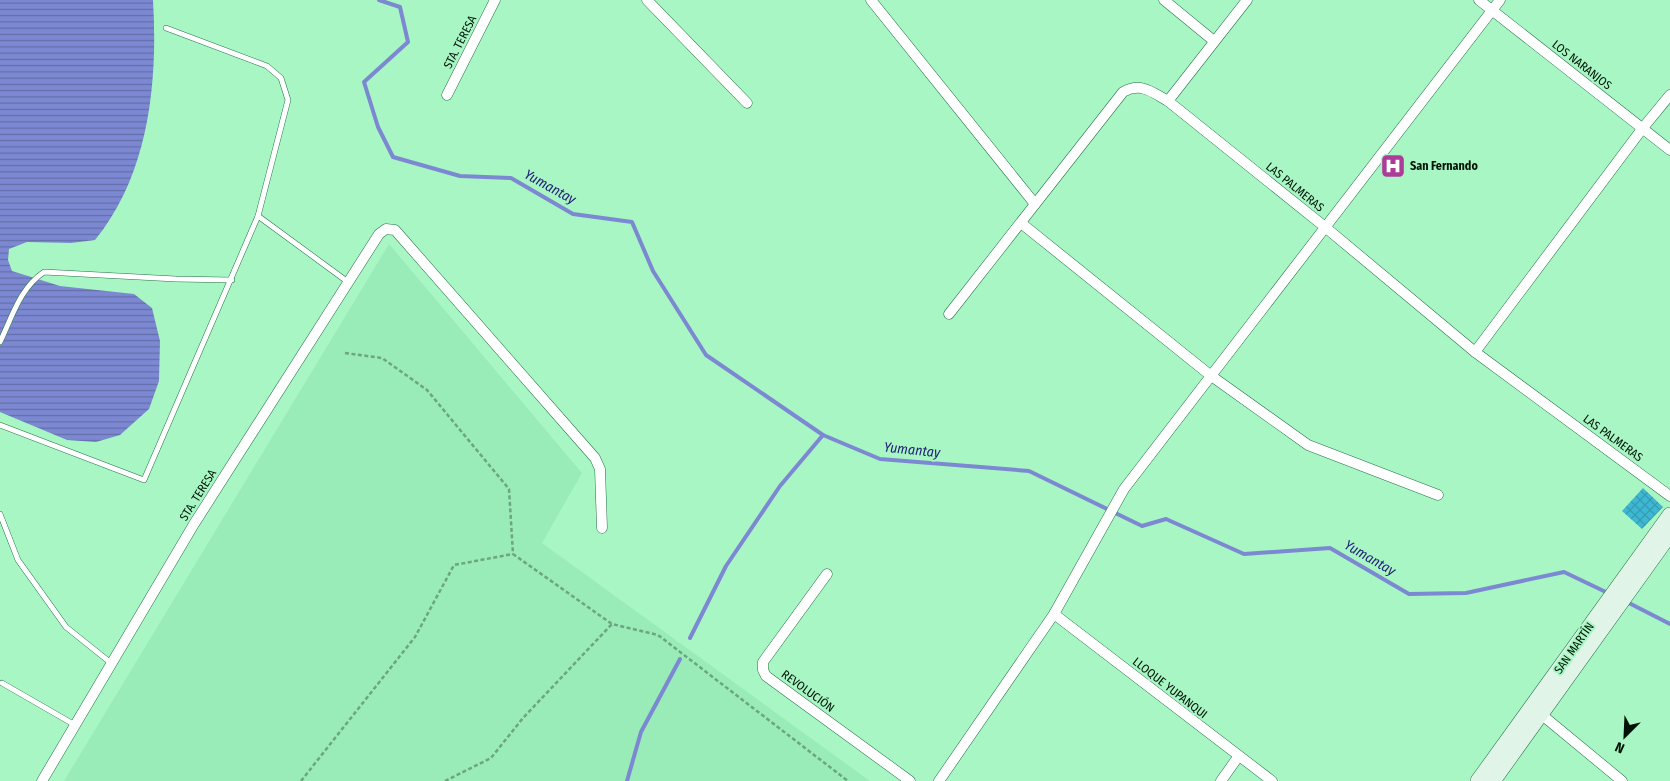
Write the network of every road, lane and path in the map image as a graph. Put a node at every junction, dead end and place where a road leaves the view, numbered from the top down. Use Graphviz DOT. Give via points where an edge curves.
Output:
graph roads {
  1 [pos="495,0"];
  2 [pos="647,0"];
  3 [pos="871,0"];
  4 [pos="1164,0"];
  5 [pos="1247,0"];
  6 [pos="1479,0"];
  7 [pos="1500,0"];
  8 [pos="1492,10"];
  9 [pos="166,28"];
  10 [pos="1214,41"];
  11 [pos="1670,95"];
  12 [pos="447,96"];
  13 [pos="1168,101"];
  14 [pos="747,103"];
  15 [pos="1642,129"];
  16 [pos="1670,150"];
  17 [pos="1035,204"];
  18 [pos="258,216"];
  19 [pos="1021,223"];
  20 [pos="1325,227"];
  21 [pos="232,280"];
  22 [pos="348,282"];
  23 [pos="948,314"];
  24 [pos="0,342"];
  25 [pos="1475,352"];
  26 [pos="345,353"];
  27 [pos="1210,375"];
  28 [pos="0,425"];
  29 [pos="1438,495"];
  30 [pos="1670,496"];
  31 [pos="0,514"];
  32 [pos="1670,515"];
  33 [pos="602,528"];
  34 [pos="1670,534"];
  35 [pos="513,554"];
  36 [pos="827,574"];
  37 [pos="1630,579"];
  38 [pos="1054,614"];
  39 [pos="612,624"];
  40 [pos="112,664"];
  41 [pos="2,683"];
  42 [pos="1536,711"];
  43 [pos="76,725"];
  44 [pos="1238,757"];
  45 [pos="42,781"];
  46 [pos="301,781"];
  47 [pos="444,781"];
  48 [pos="848,781"];
  49 [pos="910,781"];
  50 [pos="939,781"];
  51 [pos="1221,781"];
  52 [pos="1272,781"];
  53 [pos="1478,781"];
  54 [pos="1493,781"];
  55 [pos="1622,781"];
  1 -- 12 [label="street, STA. TERESA"];
  2 -- 14 [label="street"];
  3 -- 17 [label="street"];
  4 -- 10 [label="street"];
  5 -- 10 [label="street"];
  6 -- 8 [label="street, LOS NARANJOS"];
  7 -- 8 [label="street"];
  8 -- 15 [label="street, LOS NARANJOS"];
  8 -- 20 [label="street"];
  9 -- 18 [label="lane" via="267,66 282,78 288,100"];
  10 -- 13 [label="street"];
  11 -- 15 [label="street"];
  13 -- 17 [label="street, LAS PALMERAS" via="1142,87 1132,87 1123,92"];
  13 -- 20 [label="street, LAS PALMERAS"];
  15 -- 16 [label="street, LOS NARANJOS"];
  15 -- 25 [label="street"];
  17 -- 19 [label="street, LAS PALMERAS"];
  18 -- 21 [label="lane"];
  18 -- 22 [label="lane"];
  19 -- 23 [label="street, LAS PALMERAS"];
  19 -- 27 [label="street"];
  20 -- 25 [label="street, LAS PALMERAS"];
  20 -- 27 [label="street"];
  21 -- 24 [label="lane" via="44,272 25,289"];
  21 -- 28 [label="lane" via="144,480"];
  22 -- 33 [label="street, STA. TERESA" via="379,234 395,230 595,458 600,469"];
  22 -- 40 [label="street, STA. TERESA" via="194,524"];
  25 -- 30 [label="street, LAS PALMERAS"];
  26 -- 35 [label="path" via="382,358 427,390 509,489"];
  27 -- 29 [label="street" via="1308,445"];
  27 -- 38 [label="street" via="1124,489"];
  31 -- 40 [label="lane" via="18,560 66,626"];
  32 -- 37 [label="main road, SAN MARTÍN"];
  34 -- 37 [label="main road, SAN MARTÍN"];
  35 -- 39 [label="path"];
  35 -- 46 [label="path" via="454,565 416,637"];
  36 -- 49 [label="street, REVOLUCIÓN" via="763,662 763,670 766,676"];
  37 -- 42 [label="main road, SAN MARTÍN"];
  38 -- 44 [label="street, LLOQUE YUPANQUI"];
  38 -- 50 [label="street"];
  39 -- 47 [label="path" via="523,718 491,758"];
  39 -- 48 [label="path" via="658,635"];
  40 -- 43 [label="street, STA. TERESA"];
  41 -- 43 [label="lane"];
  42 -- 53 [label="main road, SAN MARTÍN"];
  42 -- 54 [label="main road, SAN MARTÍN"];
  42 -- 55 [label="street"];
  43 -- 45 [label="street, STA. TERESA"];
  44 -- 51 [label="street"];
  44 -- 52 [label="street, LLOQUE YUPANQUI"];
}
